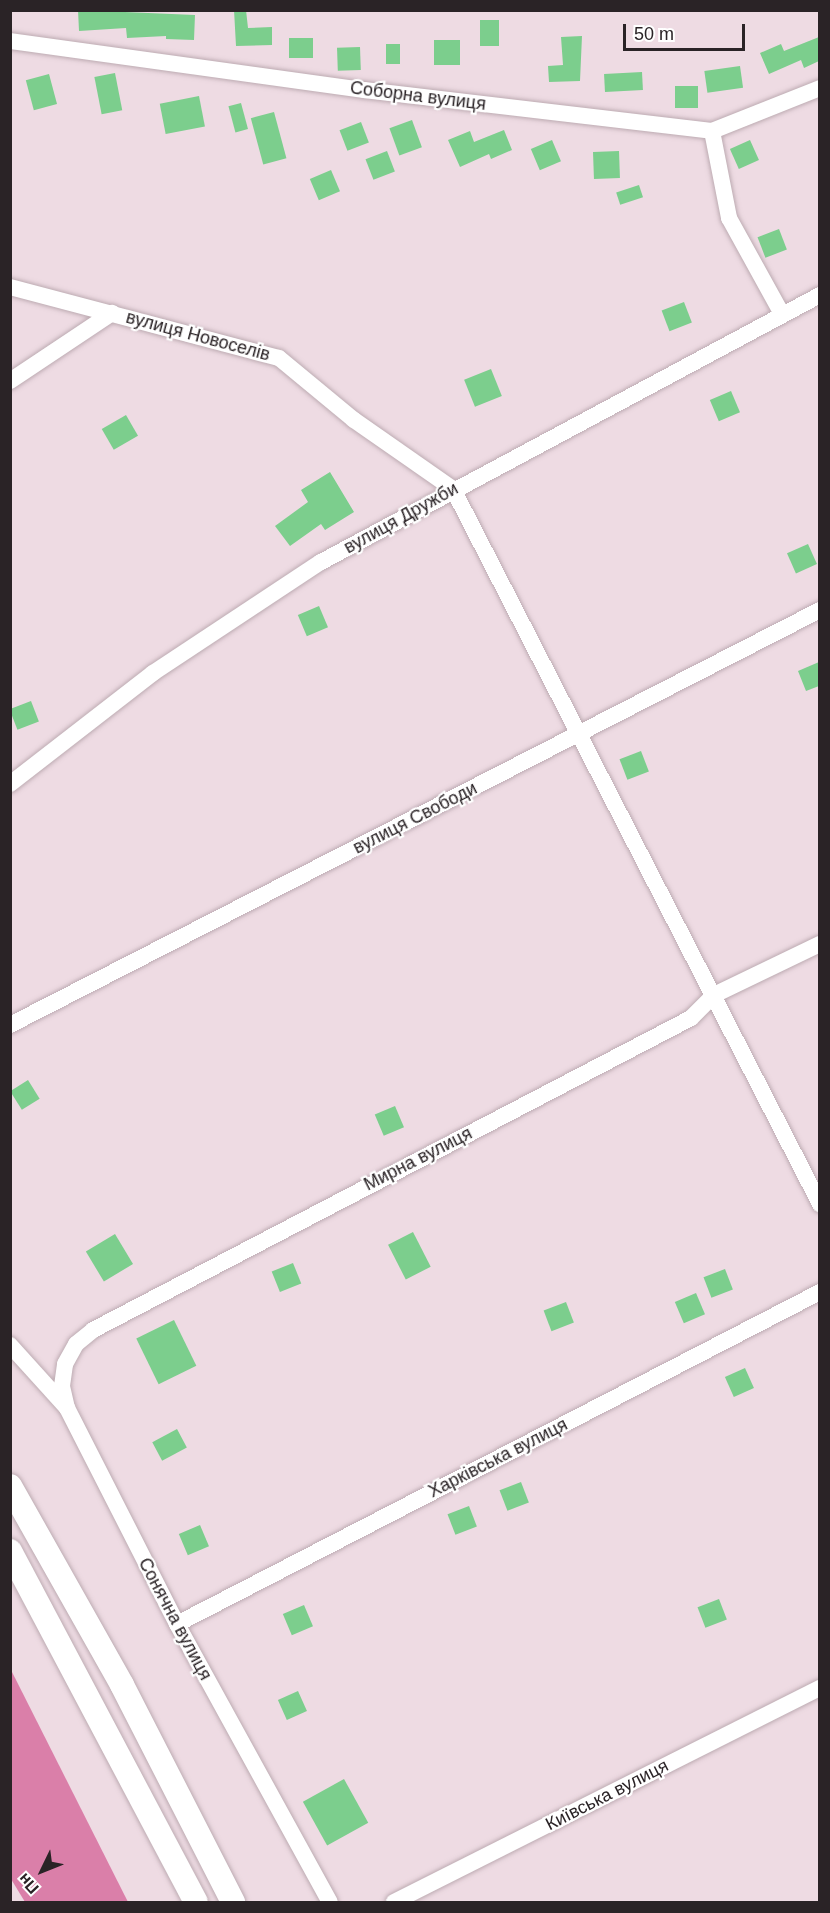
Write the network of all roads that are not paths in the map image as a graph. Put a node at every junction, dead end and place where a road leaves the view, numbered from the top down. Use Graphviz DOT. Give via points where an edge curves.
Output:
graph roads {
  1 [pos="10,41"];
  2 [pos="819,88"];
  3 [pos="712,131"];
  4 [pos="10,287"];
  5 [pos="819,295"];
  6 [pos="112,313"];
  7 [pos="782,314"];
  8 [pos="10,381"];
  9 [pos="453,489"];
  10 [pos="819,610"];
  11 [pos="580,735"];
  12 [pos="10,784"];
  13 [pos="819,944"];
  14 [pos="714,995"];
  15 [pos="10,1025"];
  16 [pos="819,1204"];
  17 [pos="819,1292"];
  18 [pos="10,1345"];
  19 [pos="67,1408"];
  20 [pos="10,1486"];
  21 [pos="10,1551"];
  22 [pos="177,1624"];
  23 [pos="819,1688"];
  24 [pos="196,1902"];
  25 [pos="233,1902"];
  26 [pos="330,1902"];
  27 [pos="394,1902"];
  1 -- 3 [label="street, Соборна вулиця" via="364,90"];
  2 -- 3 [label="street, Соборна вулиця"];
  3 -- 7 [label="street" via="729,218"];
  4 -- 6 [label="street, вулиця Новоселів" via="65,305"];
  5 -- 7 [label="street, вулиця Дружби"];
  6 -- 8 [label="street"];
  6 -- 9 [label="street, вулиця Новоселів" via="279,358 354,420"];
  7 -- 9 [label="street, вулиця Дружби"];
  9 -- 11 [label="street"];
  9 -- 12 [label="street, вулиця Дружби" via="321,562 153,673"];
  10 -- 11 [label="street, вулиця Свободи"];
  11 -- 14 [label="street"];
  11 -- 15 [label="street, вулиця Свободи"];
  13 -- 14 [label="street, Мирна вулиця"];
  14 -- 16 [label="street"];
  14 -- 19 [label="street, Мирна вулиця" via="691,1018 93,1330 76,1344 65,1364 62,1386"];
  17 -- 22 [label="street, Харківська вулиця"];
  18 -- 19 [label="street, Сонячна вулиця"];
  19 -- 22 [label="street, Сонячна вулиця"];
  20 -- 25 [label="highway" via="122,1685"];
  21 -- 24 [label="highway"];
  22 -- 26 [label="street, Сонячна вулиця"];
  23 -- 27 [label="street, Київська вулиця"];
}
